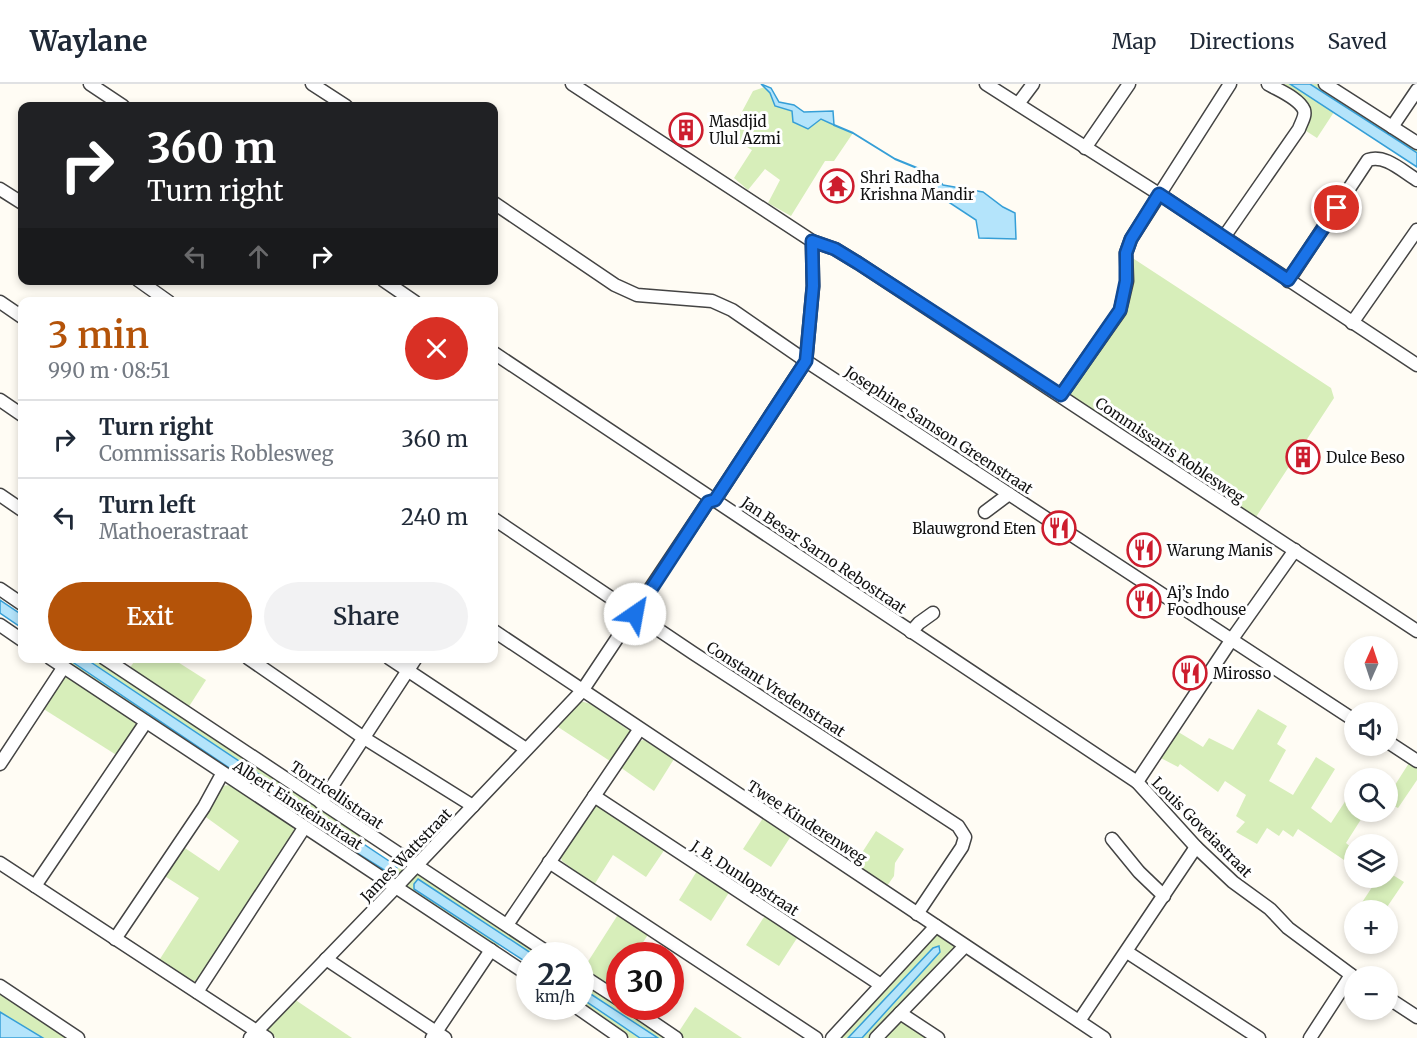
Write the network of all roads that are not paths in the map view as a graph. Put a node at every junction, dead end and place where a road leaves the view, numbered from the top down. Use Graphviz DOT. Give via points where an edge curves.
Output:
graph roads {
  1 [pos="90,84"];
  2 [pos="312,84"];
  3 [pos="572,84"];
  4 [pos="986,84"];
  5 [pos="1033,84"];
  6 [pos="1129,84"];
  7 [pos="1230,84"];
  8 [pos="1268,84"];
  9 [pos="1331,86"];
  10 [pos="1417,90"];
  11 [pos="117,102"];
  12 [pos="340,102"];
  13 [pos="1018,104"];
  14 [pos="1392,127"];
  15 [pos="1417,143"];
  16 [pos="1085,148"];
  17 [pos="1417,180"];
  18 [pos="0,189"];
  19 [pos="1159,194"];
  20 [pos="18,200"];
  21 [pos="498,206"];
  22 [pos="1417,230"];
  23 [pos="1224,237"];
  24 [pos="812,241"];
  25 [pos="1288,280"];
  26 [pos="149,285"];
  27 [pos="390,285"];
  28 [pos="163,297"];
  29 [pos="408,297"];
  30 [pos="0,302"];
  31 [pos="18,314"];
  32 [pos="1352,323"];
  33 [pos="498,356"];
  34 [pos="806,361"];
  35 [pos="1417,365"];
  36 [pos="1061,395"];
  37 [pos="0,400"];
  38 [pos="18,412"];
  39 [pos="1009,494"];
  40 [pos="0,495"];
  41 [pos="715,500"];
  42 [pos="18,507"];
  43 [pos="985,512"];
  44 [pos="498,522"];
  45 [pos="1295,550"];
  46 [pos="0,589"];
  47 [pos="18,601"];
  48 [pos="635,614"];
  49 [pos="933,614"];
  50 [pos="0,625"];
  51 [pos="1417,631"];
  52 [pos="911,632"];
  53 [pos="498,634"];
  54 [pos="18,637"];
  55 [pos="1232,639"];
  56 [pos="56,663"];
  57 [pos="111,663"];
  58 [pos="255,663"];
  59 [pos="396,663"];
  60 [pos="413,663"];
  61 [pos="63,668"];
  62 [pos="408,671"];
  63 [pos="582,691"];
  64 [pos="1344,713"];
  65 [pos="146,722"];
  66 [pos="639,730"];
  67 [pos="364,738"];
  68 [pos="526,749"];
  69 [pos="1398,749"];
  70 [pos="1417,761"];
  71 [pos="0,764"];
  72 [pos="222,774"];
  73 [pos="1137,782"];
  74 [pos="594,796"];
  75 [pos="321,803"];
  76 [pos="473,806"];
  77 [pos="304,828"];
  78 [pos="1112,839"];
  79 [pos="1196,847"];
  80 [pos="549,862"];
  81 [pos="0,863"];
  82 [pos="416,865"];
  83 [pos="35,886"];
  84 [pos="396,887"];
  85 [pos="1164,896"];
  86 [pos="917,914"];
  87 [pos="507,925"];
  88 [pos="936,926"];
  89 [pos="115,939"];
  90 [pos="532,942"];
  91 [pos="965,946"];
  92 [pos="491,950"];
  93 [pos="1127,952"];
  94 [pos="326,959"];
  95 [pos="516,967"];
  96 [pos="1344,969"];
  97 [pos="880,985"];
  98 [pos="0,986"];
  99 [pos="1344,989"];
  100 [pos="197,992"];
  101 [pos="1398,1005"];
  102 [pos="900,1013"];
  103 [pos="1417,1017"];
  104 [pos="594,1019"];
  105 [pos="650,1020"];
  106 [pos="1079,1021"];
  107 [pos="257,1036"];
  108 [pos="438,1036"];
  109 [pos="78,1038"];
  110 [pos="621,1038"];
  111 [pos="676,1038"];
  112 [pos="816,1038"];
  113 [pos="832,1038"];
  114 [pos="876,1038"];
  115 [pos="938,1038"];
  116 [pos="1104,1038"];
  117 [pos="1259,1038"];
  118 [pos="1310,1038"];
  1 -- 11 [label="street"];
  2 -- 12 [label="street"];
  3 -- 24 [label="street, Commissaris Roblesweg"];
  4 -- 13 [label="street"];
  5 -- 13 [label="street"];
  6 -- 16 [label="street"];
  7 -- 19 [label="street"];
  8 -- 23 [label="street" via="1297,102 1304,110 1304,118"];
  9 -- 14 [label="street"];
  10 -- 14 [label="street"];
  13 -- 16 [label="street"];
  14 -- 15 [label="street"];
  16 -- 19 [label="street"];
  17 -- 25 [label="street" via="1383,159 1368,160"];
  18 -- 20 [label="street"];
  19 -- 23 [label="street"];
  19 -- 36 [label="street" via="1126,253 1120,310"];
  21 -- 34 [label="street, Josephine Samson Greenstraat" via="615,285 637,295 712,301 732,310"];
  22 -- 32 [label="street"];
  23 -- 25 [label="street"];
  24 -- 34 [label="street" via="813,286"];
  24 -- 36 [label="street, Commissaris Roblesweg" via="858,263"];
  25 -- 32 [label="street"];
  26 -- 28 [label="street"];
  27 -- 29 [label="street"];
  30 -- 31 [label="street"];
  32 -- 35 [label="street"];
  33 -- 41 [label="street, Jan Besar Sarno Rebostraat"];
  34 -- 39 [label="street, Josephine Samson Greenstraat"];
  34 -- 41 [label="street, James Wattstraat"];
  36 -- 45 [label="street, Commissaris Roblesweg"];
  37 -- 38 [label="street"];
  39 -- 43 [label="street"];
  39 -- 55 [label="street, Josephine Samson Greenstraat"];
  40 -- 42 [label="street"];
  41 -- 48 [label="street, James Wattstraat" via="708,502"];
  41 -- 52 [label="street, Jan Besar Sarno Rebostraat"];
  44 -- 48 [label="street, Constant Vredenstraat"];
  45 -- 51 [label="street, Commissaris Roblesweg"];
  45 -- 55 [label="street, Louis Goveiastraat"];
  46 -- 47 [label="street"];
  48 -- 63 [label="street, James Wattstraat"];
  48 -- 86 [label="street, Constant Vredenstraat" via="958,826 965,837 962,847"];
  49 -- 52 [label="street"];
  50 -- 54 [label="street"];
  52 -- 73 [label="street, Jan Besar Sarno Rebostraat"];
  53 -- 63 [label="street, Twee Kinderenweg"];
  55 -- 64 [label="street, Josephine Samson Greenstraat"];
  55 -- 73 [label="street, Louis Goveiastraat"];
  56 -- 61 [label="street, Albert Einsteinstraat"];
  57 -- 75 [label="street, Torricellistraat"];
  58 -- 67 [label="street"];
  59 -- 62 [label="street"];
  60 -- 62 [label="street"];
  61 -- 65 [label="street, Albert Einsteinstraat"];
  61 -- 71 [label="street"];
  62 -- 67 [label="street"];
  62 -- 68 [label="street"];
  63 -- 66 [label="street, Twee Kinderenweg"];
  63 -- 68 [label="street, James Wattstraat"];
  65 -- 72 [label="street, Albert Einsteinstraat"];
  65 -- 83 [label="street"];
  66 -- 74 [label="street"];
  66 -- 86 [label="street, Twee Kinderenweg"];
  67 -- 75 [label="street"];
  67 -- 76 [label="street"];
  68 -- 76 [label="street, James Wattstraat"];
  69 -- 70 [label="street"];
  72 -- 77 [label="street, Albert Einsteinstraat"];
  72 -- 89 [label="street"];
  73 -- 79 [label="street, Louis Goveiastraat"];
  74 -- 80 [label="street"];
  74 -- 97 [label="street, J. B. Dunlopstraat"];
  75 -- 82 [label="street, Torricellistraat"];
  76 -- 82 [label="street, James Wattstraat"];
  77 -- 84 [label="street, Albert Einsteinstraat"];
  77 -- 100 [label="street"];
  78 -- 85 [label="street"];
  79 -- 85 [label="street"];
  79 -- 96 [label="street, Louis Goveiastraat" via="1288,928"];
  80 -- 87 [label="street"];
  80 -- 112 [label="street"];
  81 -- 83 [label="street"];
  82 -- 84 [label="street, James Wattstraat"];
  82 -- 87 [label="street, Torricellistraat"];
  83 -- 89 [label="street"];
  84 -- 92 [label="street, Albert Einsteinstraat"];
  84 -- 94 [label="street, James Wattstraat"];
  85 -- 93 [label="street"];
  86 -- 88 [label="street, Twee Kinderenweg"];
  87 -- 90 [label="street, Torricellistraat"];
  88 -- 91 [label="street, Twee Kinderenweg"];
  88 -- 97 [label="street"];
  89 -- 100 [label="street"];
  91 -- 102 [label="street"];
  91 -- 106 [label="street, Twee Kinderenweg"];
  92 -- 95 [label="street, Albert Einsteinstraat"];
  92 -- 108 [label="street"];
  93 -- 106 [label="street"];
  93 -- 117 [label="street"];
  94 -- 107 [label="street, James Wattstraat"];
  94 -- 108 [label="street"];
  97 -- 113 [label="street"];
  98 -- 109 [label="street"];
  99 -- 118 [label="street"];
  100 -- 107 [label="street"];
  101 -- 103 [label="street"];
  102 -- 114 [label="street"];
  102 -- 115 [label="street"];
  104 -- 110 [label="street"];
  105 -- 111 [label="street"];
  106 -- 116 [label="street, Twee Kinderenweg"];
}
